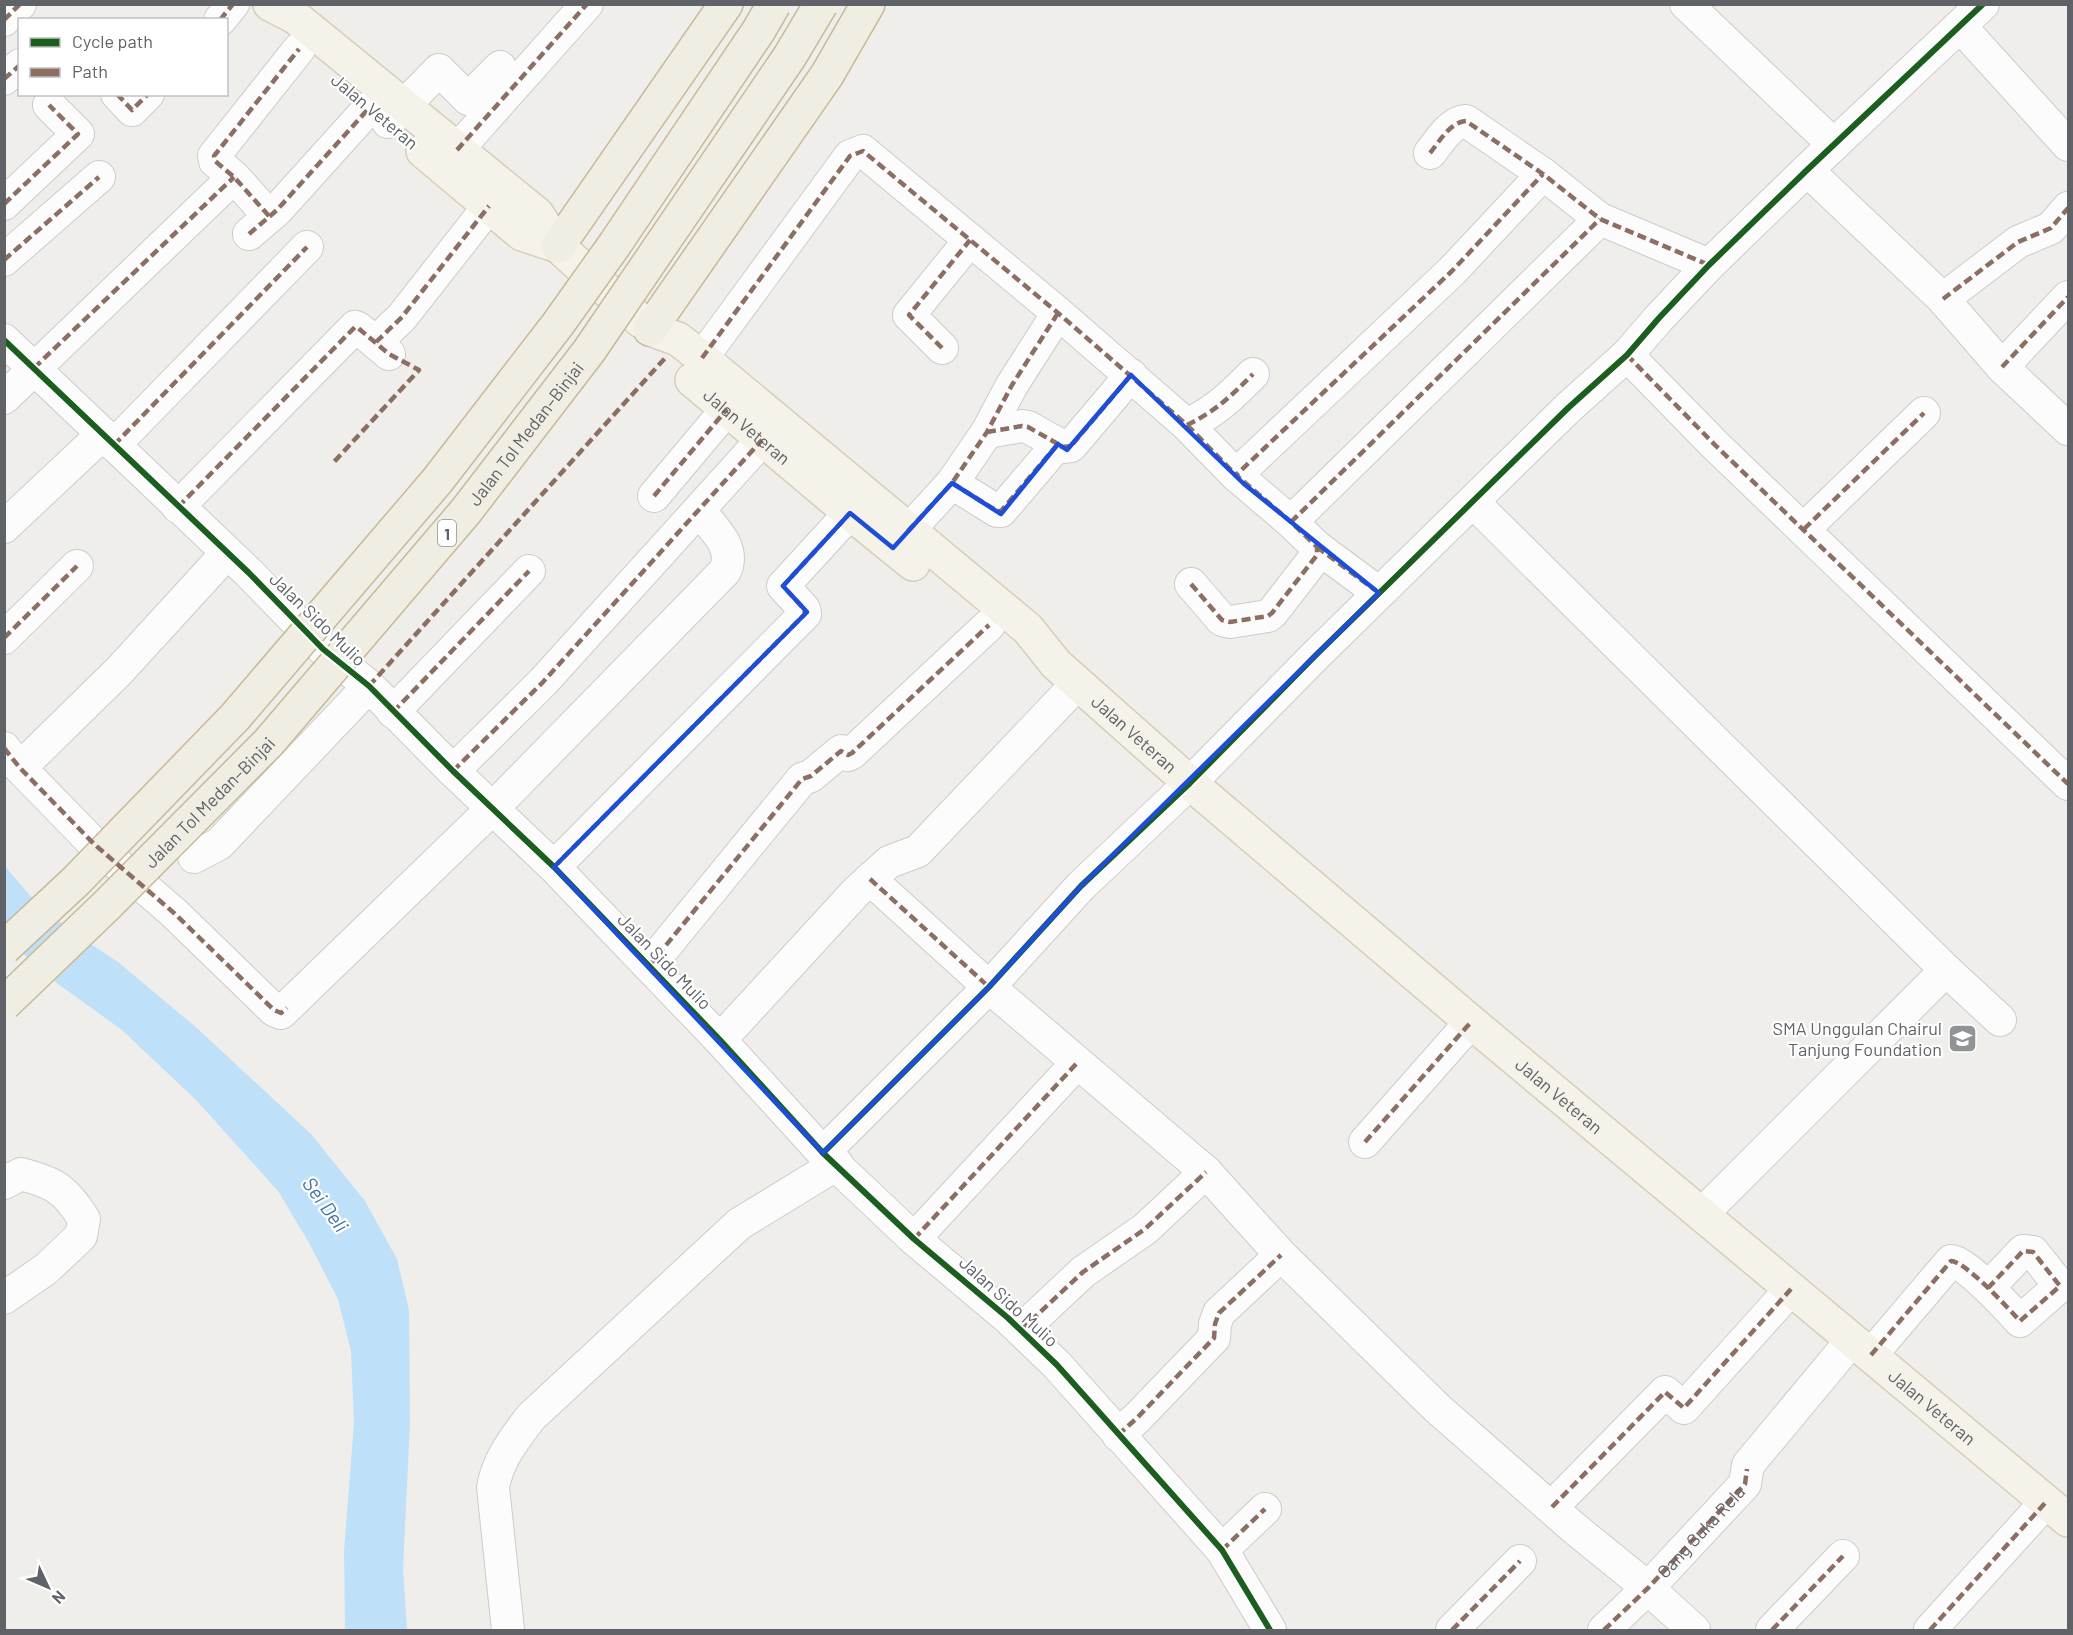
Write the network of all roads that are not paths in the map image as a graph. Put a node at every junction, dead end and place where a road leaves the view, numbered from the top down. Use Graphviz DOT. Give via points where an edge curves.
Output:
graph roads {
  1 [pos="20,4"];
  2 [pos="233,4"];
  3 [pos="262,4"];
  4 [pos="270,4"];
  5 [pos="726,4"];
  6 [pos="774,4"];
  7 [pos="821,4"];
  8 [pos="868,4"];
  9 [pos="1686,4"];
  10 [pos="1983,4"];
  11 [pos="568,10"];
  12 [pos="222,18"];
  13 [pos="4,20"];
  14 [pos="1960,26"];
  15 [pos="299,49"];
  16 [pos="18,66"];
  17 [pos="500,67"];
  18 [pos="4,79"];
  19 [pos="119,96"];
  20 [pos="146,96"];
  21 [pos="49,105"];
  22 [pos="387,111"];
  23 [pos="1834,145"];
  24 [pos="2068,145"];
  25 [pos="457,150"];
  26 [pos="1430,153"];
  27 [pos="1807,170"];
  28 [pos="1544,174"];
  29 [pos="99,177"];
  30 [pos="234,177"];
  31 [pos="4,204"];
  32 [pos="489,206"];
  33 [pos="2068,208"];
  34 [pos="1600,219"];
  35 [pos="970,240"];
  36 [pos="307,246"];
  37 [pos="558,246"];
  38 [pos="4,260"];
  39 [pos="1709,266"];
  40 [pos="2068,297"];
  41 [pos="1943,299"];
  42 [pos="1058,313"];
  43 [pos="650,329"];
  44 [pos="4,340"];
  45 [pos="942,348"];
  46 [pos="1627,355"];
  47 [pos="702,358"];
  48 [pos="2002,367"];
  49 [pos="34,368"];
  50 [pos="1253,374"];
  51 [pos="1131,375"];
  52 [pos="4,398"];
  53 [pos="727,409"];
  54 [pos="1924,413"];
  55 [pos="1187,425"];
  56 [pos="2068,429"];
  57 [pos="987,432"];
  58 [pos="109,440"];
  59 [pos="762,440"];
  60 [pos="1058,444"];
  61 [pos="1236,476"];
  62 [pos="952,483"];
  63 [pos="654,496"];
  64 [pos="1473,502"];
  65 [pos="178,507"];
  66 [pos="699,510"];
  67 [pos="850,513"];
  68 [pos="1291,522"];
  69 [pos="4,527"];
  70 [pos="1804,529"];
  71 [pos="908,531"];
  72 [pos="1317,547"];
  73 [pos="227,554"];
  74 [pos="77,566"];
  75 [pos="529,571"];
  76 [pos="1191,584"];
  77 [pos="1379,593"];
  78 [pos="989,625"];
  79 [pos="4,638"];
  80 [pos="1066,674"];
  81 [pos="369,686"];
  82 [pos="393,711"];
  83 [pos="12,758"];
  84 [pos="453,771"];
  85 [pos="1190,783"];
  86 [pos="2068,784"];
  87 [pos="493,808"];
  88 [pos="195,857"];
  89 [pos="554,867"];
  90 [pos="870,879"];
  91 [pos="4,948"];
  92 [pos="649,966"];
  93 [pos="1946,970"];
  94 [pos="989,987"];
  95 [pos="4,1004"];
  96 [pos="2000,1020"];
  97 [pos="1471,1022"];
  98 [pos="720,1040"];
  99 [pos="1077,1063"];
  100 [pos="1365,1142"];
  101 [pos="830,1159"];
  102 [pos="1206,1172"];
  103 [pos="4,1183"];
  104 [pos="1702,1214"];
  105 [pos="914,1239"];
  106 [pos="1281,1255"];
  107 [pos="1791,1288"];
  108 [pos="1988,1288"];
  109 [pos="4,1298"];
  110 [pos="1021,1330"];
  111 [pos="1861,1348"];
  112 [pos="1118,1435"];
  113 [pos="1552,1507"];
  114 [pos="1265,1509"];
  115 [pos="2057,1511"];
  116 [pos="1222,1550"];
  117 [pos="1843,1556"];
  118 [pos="1520,1562"];
  119 [pos="1648,1588"];
  120 [pos="508,1630"];
  121 [pos="1270,1630"];
  122 [pos="1452,1630"];
  123 [pos="1604,1630"];
  124 [pos="1694,1630"];
  125 [pos="1772,1630"];
  126 [pos="1930,1630"];
  1 -- 13 [label="street"];
  2 -- 12 [label="street"];
  3 -- 15 [label="main road, Jalan Veteran" via="280,33"];
  4 -- 22 [label="main road, Jalan Veteran" via="295,17"];
  5 -- 37 [label="highway"];
  6 -- 91 [label="highway, 1, bridge" via="615,244 437,481 234,717 76,881"];
  7 -- 95 [label="highway, Jalan Tol Medan–Binjai / 1, bridge" via="790,56 589,351 466,511 269,742"];
  8 -- 43 [label="highway" via="827,75"];
  9 -- 23 [label="street"];
  10 -- 14 [label="street"];
  11 -- 25 [label="street"];
  14 -- 23 [label="street"];
  14 -- 24 [label="street"];
  15 -- 22 [label="main road, Jalan Veteran"];
  15 -- 30 [label="street" via="215,153 216,161"];
  16 -- 18 [label="street"];
  17 -- 22 [label="street" via="468,99 439,70"];
  19 -- 20 [label="street" via="132,110"];
  21 -- 31 [label="street" via="78,134"];
  22 -- 25 [label="main road, Jalan Veteran"];
  22 -- 30 [label="street" via="259,225"];
  22 -- 32 [label="main road, Jalan Veteran"];
  23 -- 27 [label="street"];
  25 -- 37 [label="main road, Jalan Veteran" via="537,214"];
  26 -- 28 [label="street" via="1458,121 1466,120"];
  27 -- 39 [label="street"];
  27 -- 41 [label="street"];
  28 -- 34 [label="street"];
  28 -- 61 [label="street" via="1452,271"];
  29 -- 38 [label="street"];
  30 -- 49 [label="street"];
  32 -- 37 [label="main road, Jalan Veteran" via="522,234"];
  32 -- 65 [label="street" via="382,348 355,327"];
  33 -- 41 [label="street" via="2051,228 2018,242"];
  34 -- 39 [label="street"];
  34 -- 68 [label="street"];
  35 -- 42 [label="street"];
  35 -- 45 [label="street" via="909,315"];
  35 -- 47 [label="street" via="863,151 857,152 850,156"];
  36 -- 58 [label="street"];
  37 -- 43 [label="main road, Jalan Veteran, bridge"];
  39 -- 46 [label="street"];
  40 -- 48 [label="street"];
  41 -- 48 [label="street"];
  42 -- 51 [label="street"];
  42 -- 57 [label="street"];
  43 -- 47 [label="main road, Jalan Veteran" via="678,339"];
  43 -- 53 [label="main road, Jalan Veteran" via="666,357"];
  44 -- 49 [label="street, Jalan Sido Mulio"];
  46 -- 64 [label="street"];
  46 -- 70 [label="street"];
  47 -- 71 [label="main road, Jalan Veteran"];
  48 -- 56 [label="street"];
  49 -- 52 [label="street"];
  49 -- 58 [label="street, Jalan Sido Mulio"];
  50 -- 55 [label="street" via="1223,404"];
  51 -- 55 [label="street"];
  51 -- 60 [label="street" via="1071,446"];
  53 -- 59 [label="main road, Jalan Veteran"];
  53 -- 63 [label="street"];
  54 -- 70 [label="street"];
  55 -- 61 [label="street"];
  57 -- 60 [label="street" via="1028,427"];
  57 -- 62 [label="street"];
  58 -- 65 [label="street, Jalan Sido Mulio"];
  58 -- 69 [label="street"];
  59 -- 66 [label="street"];
  59 -- 67 [label="main road, Jalan Veteran"];
  60 -- 62 [label="street" via="1001,511"];
  61 -- 68 [label="street"];
  62 -- 71 [label="street"];
  64 -- 77 [label="street"];
  64 -- 93 [label="street"];
  65 -- 73 [label="street, Jalan Sido Mulio"];
  66 -- 84 [label="street" via="543,682"];
  66 -- 87 [label="street" via="729,549 725,571"];
  67 -- 78 [label="main road, Jalan Veteran"];
  67 -- 89 [label="street" via="783,586 805,614"];
  68 -- 72 [label="street"];
  70 -- 86 [label="street"];
  71 -- 80 [label="main road, Jalan Veteran" via="1028,629"];
  72 -- 76 [label="street" via="1317,555 1268,616 1222,620"];
  72 -- 77 [label="street"];
  73 -- 81 [label="street, Jalan Sido Mulio" via="323,649"];
  73 -- 83 [label="street" via="119,671"];
  74 -- 79 [label="street"];
  75 -- 82 [label="street"];
  77 -- 85 [label="street"];
  78 -- 80 [label="main road, Jalan Veteran" via="1017,647"];
  78 -- 92 [label="street" via="852,753 841,751 802,779"];
  80 -- 85 [label="main road, Jalan Veteran"];
  80 -- 90 [label="street" via="918,851 889,862"];
  81 -- 82 [label="street, Jalan Sido Mulio"];
  81 -- 88 [label="street" via="219,844"];
  82 -- 84 [label="street, Jalan Sido Mulio"];
  83 -- 87 [label="street" via="94,844 281,1013"];
  84 -- 87 [label="street, Jalan Sido Mulio"];
  85 -- 94 [label="street" via="1081,886"];
  85 -- 97 [label="main road, Jalan Veteran"];
  87 -- 89 [label="street, Jalan Sido Mulio"];
  89 -- 92 [label="street, Jalan Sido Mulio"];
  90 -- 94 [label="street"];
  90 -- 98 [label="street"];
  92 -- 98 [label="street, Jalan Sido Mulio"];
  93 -- 96 [label="street"];
  93 -- 104 [label="street"];
  94 -- 99 [label="street"];
  94 -- 101 [label="street"];
  97 -- 100 [label="street"];
  97 -- 104 [label="main road, Jalan Veteran"];
  98 -- 101 [label="street, Jalan Sido Mulio"];
  99 -- 102 [label="street"];
  99 -- 105 [label="street"];
  101 -- 105 [label="street, Jalan Sido Mulio"];
  101 -- 120 [label="street" via="739,1224 531,1416 511,1444 496,1470 493,1487"];
  102 -- 106 [label="street"];
  102 -- 110 [label="street" via="1145,1229 1083,1272"];
  103 -- 109 [label="street" via="21,1174 48,1181 72,1200 84,1219 81,1236 46,1269"];
  104 -- 107 [label="main road, Jalan Veteran"];
  105 -- 110 [label="street, Jalan Sido Mulio"];
  106 -- 112 [label="street" via="1220,1313 1214,1338"];
  106 -- 113 [label="street" via="1437,1408"];
  107 -- 111 [label="main road, Jalan Veteran"];
  107 -- 113 [label="street" via="1684,1408 1665,1392"];
  108 -- 111 [label="street, Gang Suka Rela" via="1960,1263 1951,1261"];
  110 -- 112 [label="street, Jalan Sido Mulio"];
  111 -- 115 [label="main road, Jalan Veteran"];
  111 -- 119 [label="street, Gang Suka Rela" via="1748,1465 1745,1484"];
  112 -- 116 [label="street, Jalan Sido Mulio"];
  113 -- 119 [label="street"];
  114 -- 116 [label="street"];
  115 -- 126 [label="street"];
  116 -- 121 [label="street, Jalan Sido Mulio"];
  117 -- 125 [label="street"];
  118 -- 122 [label="street"];
  119 -- 123 [label="street, Gang Suka Rela"];
  119 -- 124 [label="street"];
}
